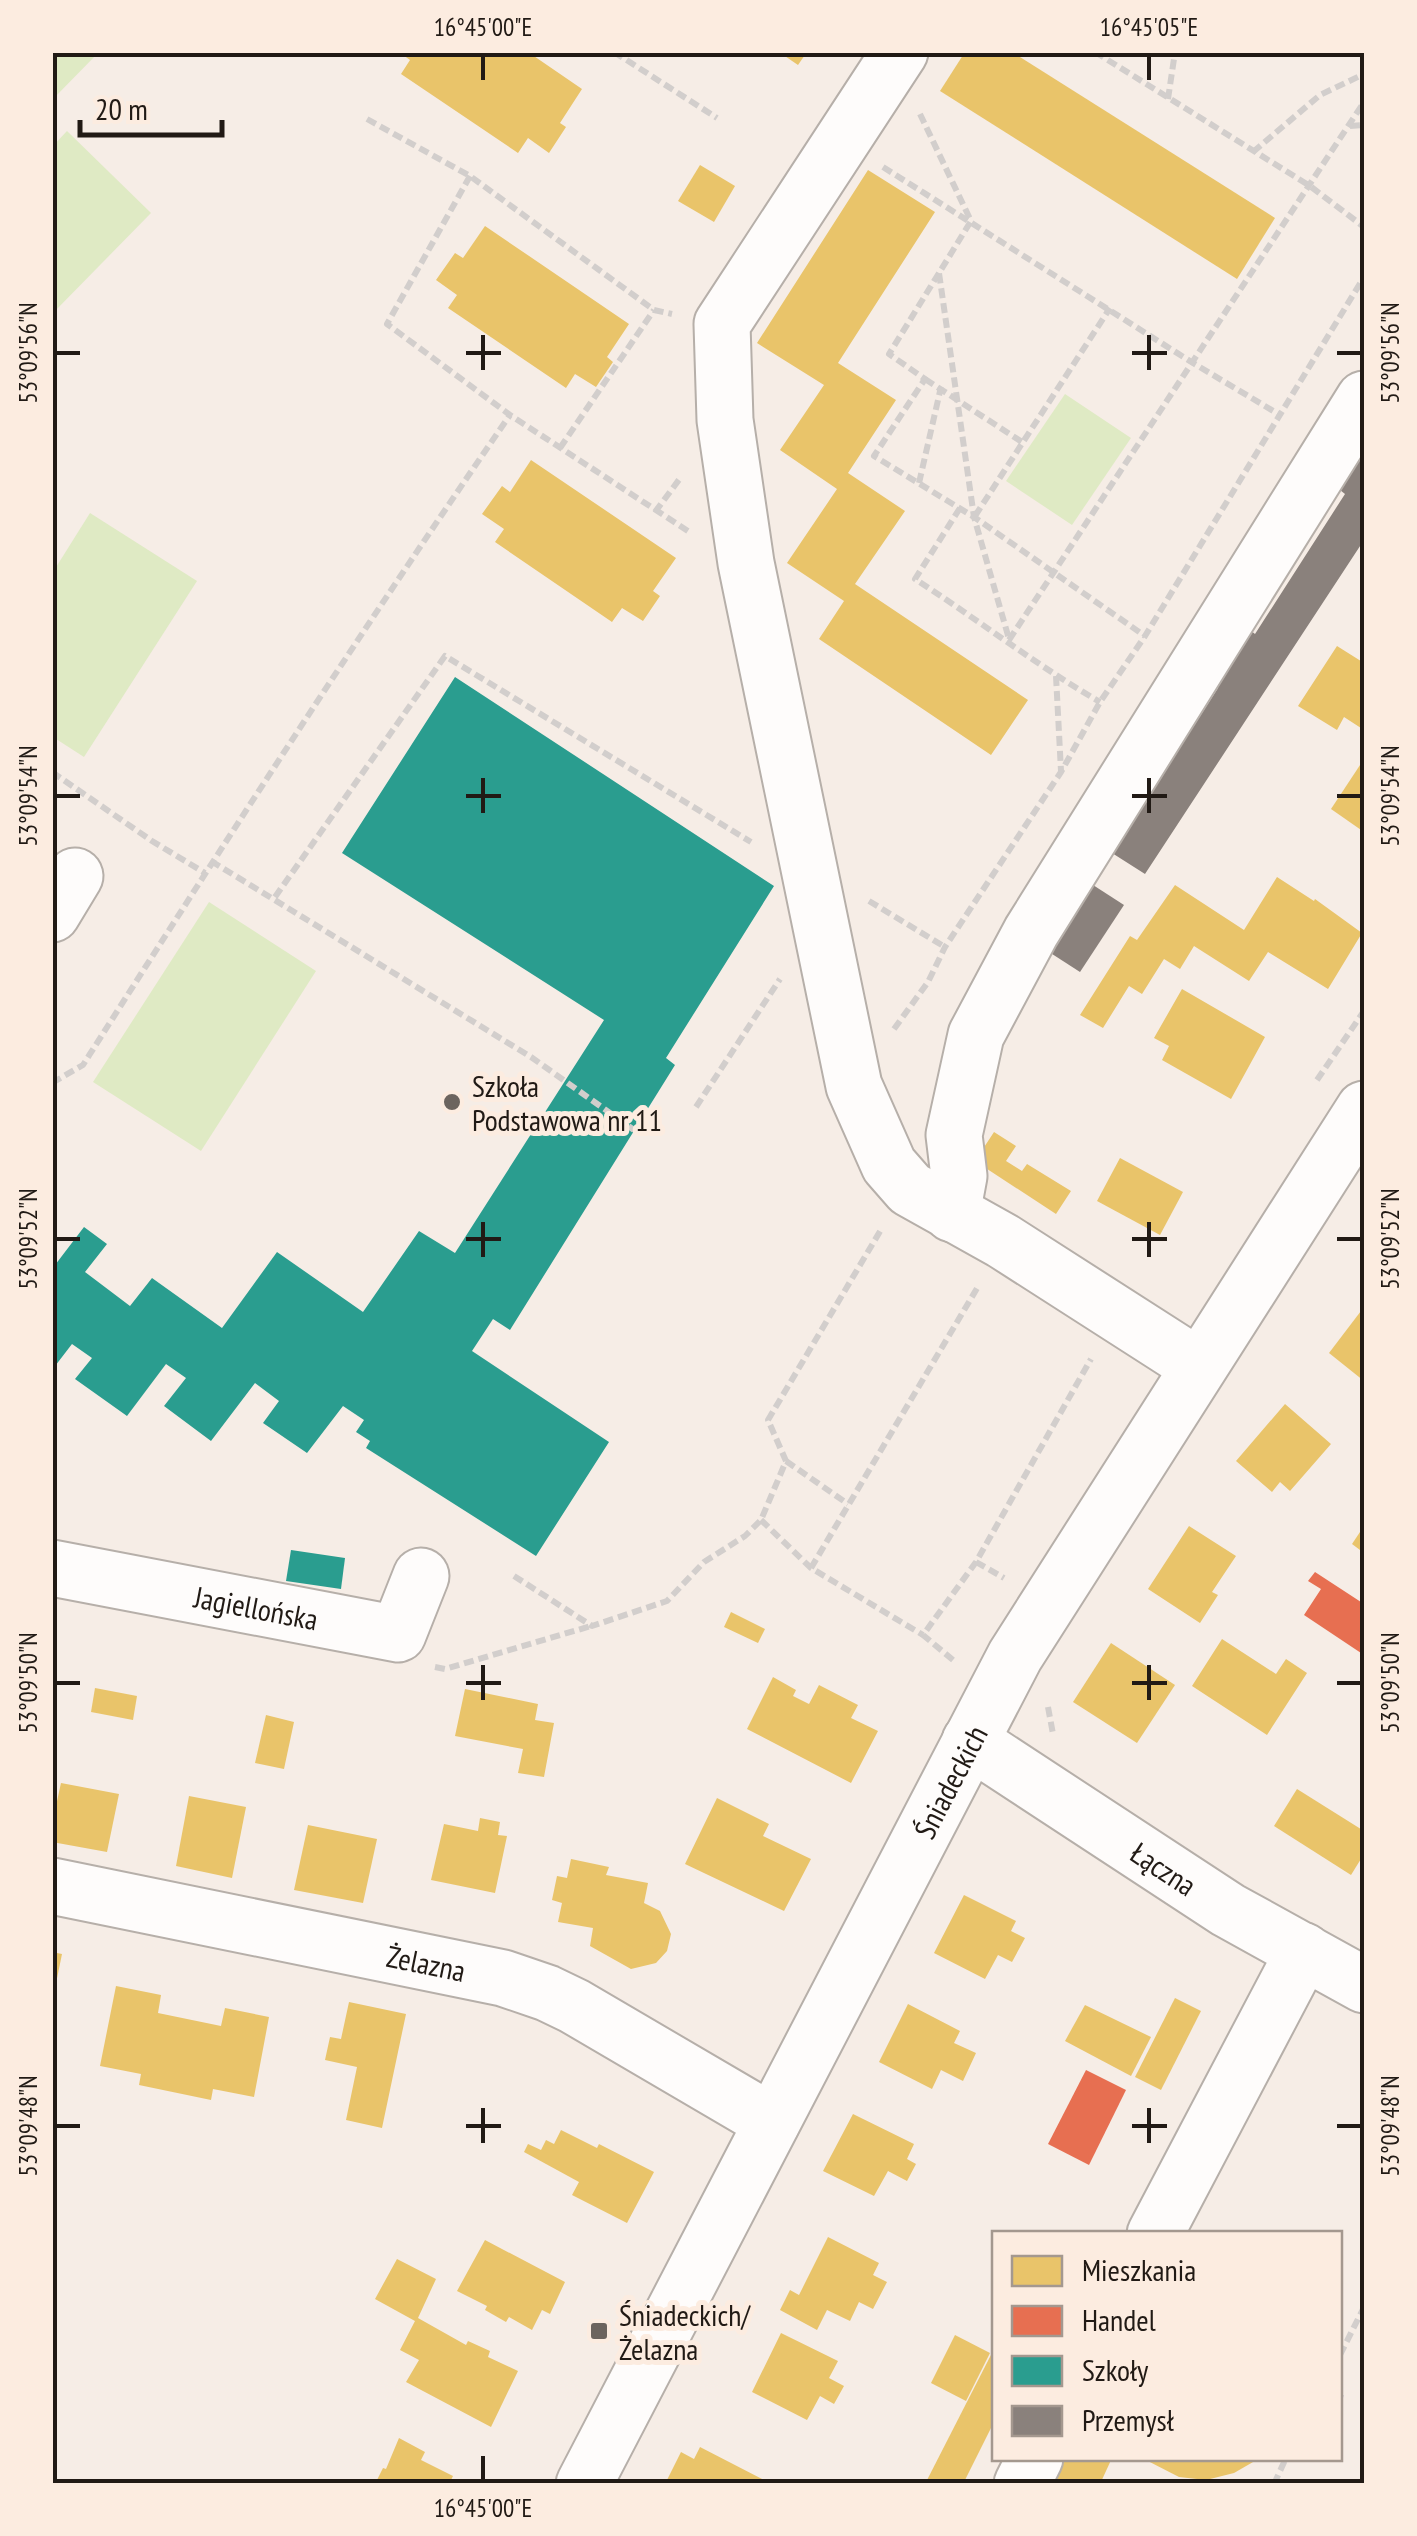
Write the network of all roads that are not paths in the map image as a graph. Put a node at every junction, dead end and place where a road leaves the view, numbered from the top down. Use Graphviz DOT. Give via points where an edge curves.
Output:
graph roads {
  1 [pos="897,56"];
  2 [pos="1364,398"];
  3 [pos="1364,1108"];
  4 [pos="931,1201"];
  5 [pos="1198,1366"];
  6 [pos="52,1568"];
  7 [pos="420,1576"];
  8 [pos="970,1742"];
  9 [pos="52,1886"];
  10 [pos="1304,1951"];
  11 [pos="1364,1985"];
  12 [pos="772,2122"];
  13 [pos="1157,2231"];
  14 [pos="1034,2461"];
  15 [pos="584,2484"];
  16 [pos="1022,2484"];
  1 -- 4 [label="street" via="722,324 724,420 782,854 854,1086 889,1165"];
  2 -- 4 [label="street" via="1032,932 976,1035 954,1135 959,1176"];
  3 -- 5 [label="street, Śniadeckich"];
  4 -- 5 [label="street"];
  5 -- 8 [label="street, Śniadeckich" via="1040,1614"];
  6 -- 7 [label="street, Jagiellońska" via="398,1634"];
  8 -- 10 [label="street, Łączna" via="1228,1910"];
  8 -- 12 [label="street, Śniadeckich"];
  9 -- 12 [label="street, Żelazna" via="504,1978 574,2006"];
  10 -- 11 [label="street, Łączna"];
  10 -- 13 [label="street"];
  12 -- 15 [label="street, Śniadeckich"];
  14 -- 16 [label="street"];
}
